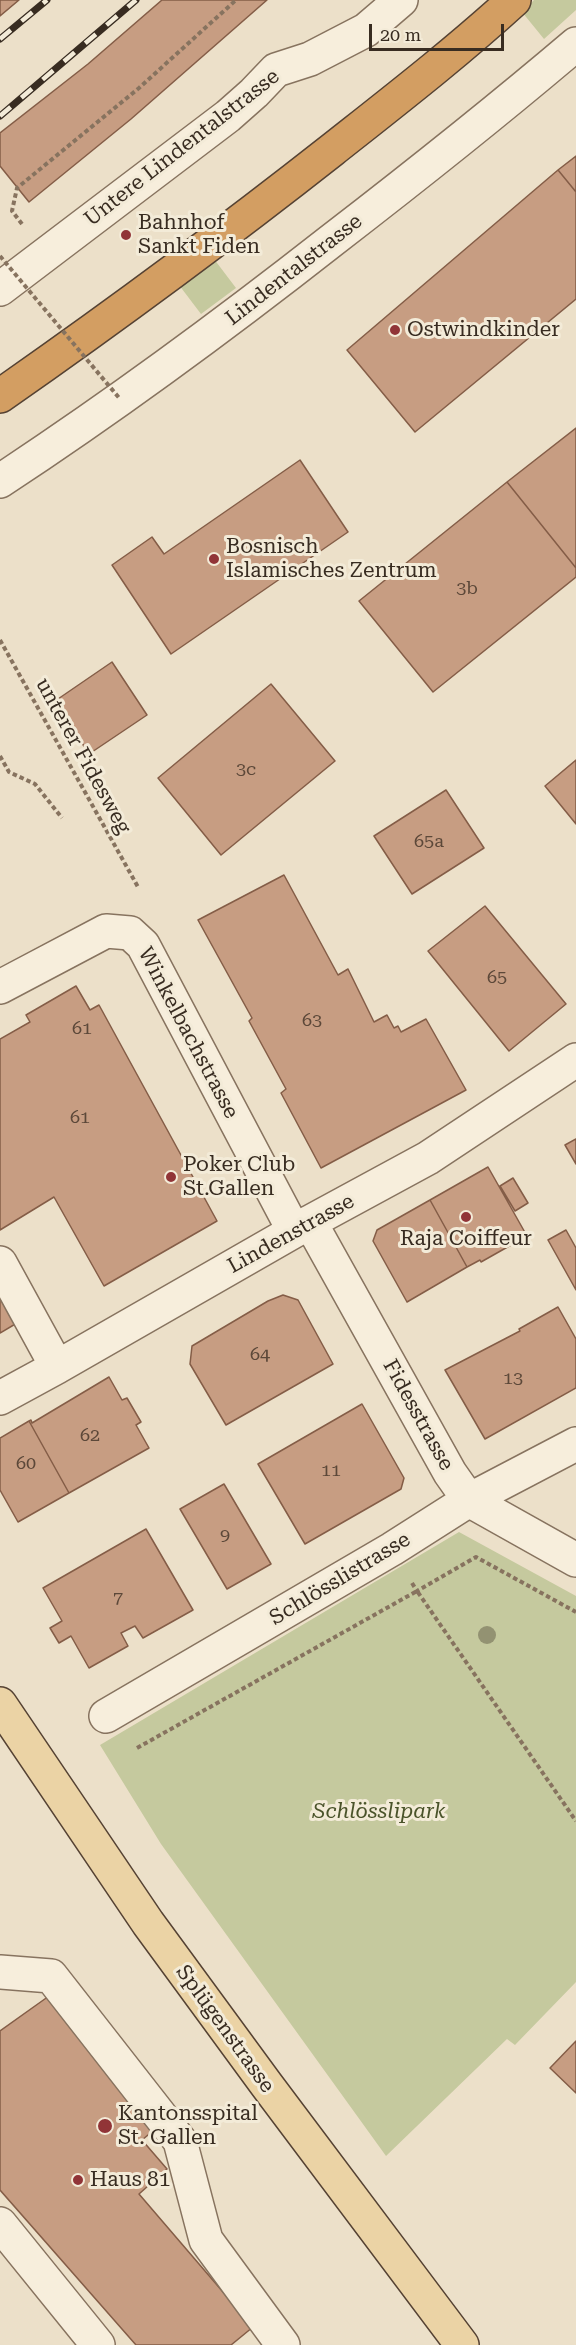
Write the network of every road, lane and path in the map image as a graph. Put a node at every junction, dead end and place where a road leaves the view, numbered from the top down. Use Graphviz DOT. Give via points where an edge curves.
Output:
graph roads {
  1 [pos="236,0"];
  2 [pos="401,0"];
  3 [pos="514,0"];
  4 [pos="576,44"];
  5 [pos="18,188"];
  6 [pos="0,256"];
  7 [pos="0,289"];
  8 [pos="0,396"];
  9 [pos="120,399"];
  10 [pos="0,481"];
  11 [pos="0,640"];
  12 [pos="0,756"];
  13 [pos="62,818"];
  14 [pos="138,887"];
  15 [pos="0,987"];
  16 [pos="576,1060"];
  17 [pos="302,1226"];
  18 [pos="0,1263"];
  19 [pos="57,1367"];
  20 [pos="0,1398"];
  21 [pos="576,1444"];
  22 [pos="469,1500"];
  23 [pos="576,1560"];
  24 [pos="417,1590"];
  25 [pos="576,1612"];
  26 [pos="0,1704"];
  27 [pos="106,1716"];
  28 [pos="137,1748"];
  29 [pos="576,1821"];
  30 [pos="0,1972"];
  31 [pos="0,2224"];
  32 [pos="98,2345"];
  33 [pos="284,2345"];
  34 [pos="462,2345"];
  1 -- 5 [label="path" via="139,88"];
  2 -- 7 [label="street, Untere Lindentalstrasse" via="357,35 310,59 276,70 228,116"];
  3 -- 8 [label="highway" via="455,53 278,193"];
  4 -- 9 [label="street, Lindentalstrasse" via="471,132 218,329"];
  6 -- 9 [label="path, bridge"];
  9 -- 10 [label="street, Lindentalstrasse"];
  11 -- 14 [label="path, unterer Fidesweg"];
  12 -- 13 [label="path" via="9,772 35,784"];
  15 -- 17 [label="street, Winkelbachstrasse" via="106,931 130,933 143,945"];
  16 -- 17 [label="street, Lindenstrasse" via="428,1158"];
  17 -- 19 [label="street, Lindenstrasse"];
  17 -- 22 [label="street, Fidesstrasse"];
  18 -- 19 [label="street"];
  19 -- 20 [label="street, Lindenstrasse"];
  21 -- 22 [label="street, Schlösslistrasse"];
  22 -- 23 [label="street, Fidesstrasse"];
  22 -- 27 [label="street, Schlösslistrasse"];
  24 -- 25 [label="path" via="476,1557"];
  24 -- 28 [label="path"];
  24 -- 29 [label="path"];
  26 -- 34 [label="main road, Splügenstrasse" via="148,1923"];
  30 -- 33 [label="street" via="51,1976 180,2141 206,2240"];
  31 -- 32 [label="street"];
}
